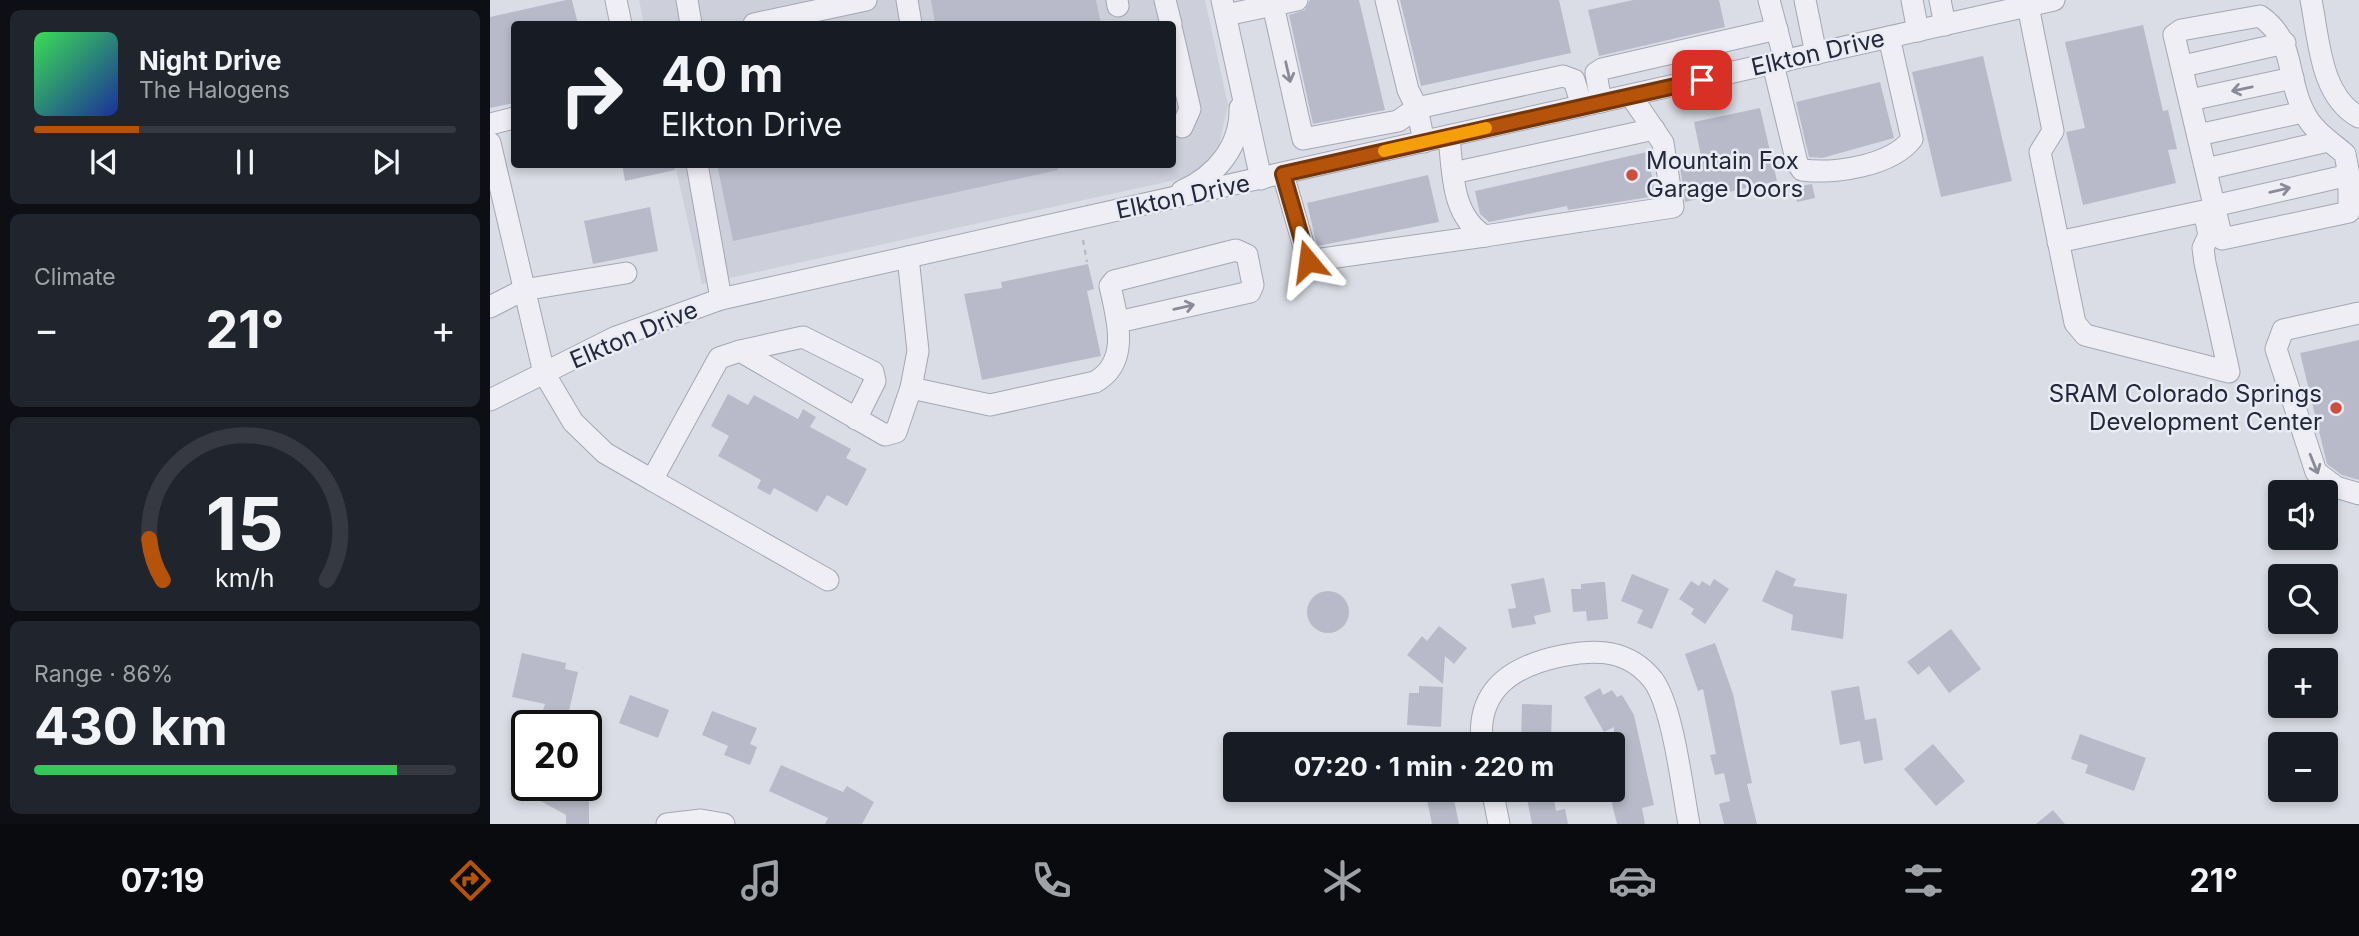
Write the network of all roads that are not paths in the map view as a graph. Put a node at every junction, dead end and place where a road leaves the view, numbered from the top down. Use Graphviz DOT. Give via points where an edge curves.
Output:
graph roads {
  1 [pos="616,0"];
  2 [pos="687,0"];
  3 [pos="866,0"];
  4 [pos="907,0"];
  5 [pos="1166,0"];
  6 [pos="1297,0"];
  7 [pos="1386,0"];
  8 [pos="1769,0"];
  9 [pos="1805,0"];
  10 [pos="1912,0"];
  11 [pos="1940,0"];
  12 [pos="2054,0"];
  13 [pos="2295,0"];
  14 [pos="2311,0"];
  15 [pos="1273,5"];
  16 [pos="2028,6"];
  17 [pos="1224,8"];
  18 [pos="620,21"];
  19 [pos="690,21"];
  20 [pos="768,21"];
  21 [pos="910,21"];
  22 [pos="1170,21"];
  23 [pos="1945,25"];
  24 [pos="1777,29"];
  25 [pos="2317,29"];
  26 [pos="1918,31"];
  27 [pos="1889,37"];
  28 [pos="2285,43"];
  29 [pos="1176,48"];
  30 [pos="1816,54"];
  31 [pos="1779,62"];
  32 [pos="2183,66"];
  33 [pos="1238,74"];
  34 [pos="2293,78"];
  35 [pos="1631,96"];
  36 [pos="2190,100"];
  37 [pos="1592,104"];
  38 [pos="1417,108"];
  39 [pos="2304,112"];
  40 [pos="2356,115"];
  41 [pos="511,119"];
  42 [pos="490,124"];
  43 [pos="1182,127"];
  44 [pos="1654,129"];
  45 [pos="2198,135"];
  46 [pos="1449,137"];
  47 [pos="2328,141"];
  48 [pos="1424,142"];
  49 [pos="490,143"];
  50 [pos="698,168"];
  51 [pos="2206,169"];
  52 [pos="1453,173"];
  53 [pos="1283,174"];
  54 [pos="1261,179"];
  55 [pos="2352,193"];
  56 [pos="1154,203"];
  57 [pos="2214,205"];
  58 [pos="1485,236"];
  59 [pos="2058,242"];
  60 [pos="908,257"];
  61 [pos="626,273"];
  62 [pos="523,290"];
  63 [pos="721,299"];
  64 [pos="490,307"];
  65 [pos="2359,313"];
  66 [pos="1118,323"];
  67 [pos="740,351"];
  68 [pos="544,373"];
  69 [pos="911,388"];
  70 [pos="490,400"];
  71 [pos="856,419"];
  72 [pos="652,480"];
  73 [pos="2359,495"];
  74 [pos="828,580"];
  75 [pos="1483,732"];
  76 [pos="1495,802"];
  77 [pos="667,824"];
  78 [pos="724,824"];
  79 [pos="1499,824"];
  80 [pos="1689,824"];
  1 -- 18 [label="street"];
  2 -- 19 [label="street"];
  3 -- 20 [label="street"];
  4 -- 21 [label="street"];
  5 -- 22 [label="street"];
  6 -- 15 [label="street"];
  7 -- 38 [label="street" via="1408,90"];
  8 -- 24 [label="street"];
  9 -- 30 [label="street"];
  10 -- 26 [label="street"];
  11 -- 23 [label="street"];
  12 -- 16 [label="street, Elkton Drive"];
  13 -- 25 [label="street"];
  14 -- 25 [label="street"];
  15 -- 17 [label="street"];
  15 -- 38 [label="street, one-way" via="1303,139 1398,121"];
  16 -- 23 [label="street, Elkton Drive"];
  16 -- 59 [label="street" via="2053,131 2040,152"];
  17 -- 33 [label="street"];
  23 -- 26 [label="street, Elkton Drive"];
  24 -- 31 [label="street"];
  24 -- 37 [label="street" via="1602,69 1595,79"];
  25 -- 40 [label="street" via="2331,88 2339,102"];
  26 -- 27 [label="street, Elkton Drive"];
  27 -- 30 [label="street, Elkton Drive"];
  27 -- 31 [label="street" via="1912,139 1903,150 1843,169 1815,172 1802,170 1797,163"];
  28 -- 32 [label="street"];
  28 -- 32 [label="street" via="2276,27 2260,16 2181,30 2174,35"];
  28 -- 34 [label="street"];
  29 -- 43 [label="street" via="1190,109"];
  30 -- 31 [label="street, Elkton Drive"];
  31 -- 35 [label="street, Elkton Drive"];
  32 -- 36 [label="street"];
  33 -- 54 [label="street"];
  33 -- 56 [label="street" via="1238,131 1225,158 1190,187"];
  34 -- 36 [label="street, one-way"];
  34 -- 39 [label="street"];
  35 -- 37 [label="street, Elkton Drive"];
  35 -- 44 [label="street"];
  36 -- 45 [label="street"];
  37 -- 38 [label="street" via="1574,80 1563,76"];
  37 -- 46 [label="street, Elkton Drive"];
  38 -- 48 [label="street"];
  39 -- 45 [label="street"];
  39 -- 47 [label="street"];
  41 -- 42 [label="street"];
  44 -- 52 [label="street"];
  44 -- 58 [label="street" via="1663,143 1673,207"];
  45 -- 51 [label="street"];
  46 -- 48 [label="street, Elkton Drive"];
  46 -- 52 [label="street"];
  47 -- 51 [label="street"];
  47 -- 55 [label="street" via="2345,154"];
  48 -- 53 [label="street, Elkton Drive"];
  49 -- 62 [label="street"];
  50 -- 63 [label="street"];
  51 -- 57 [label="street"];
  52 -- 58 [label="street" via="1457,200 1471,228"];
  53 -- 54 [label="street, Elkton Drive"];
  53 -- 58 [label="street" via="1308,261"];
  54 -- 56 [label="street, Elkton Drive"];
  57 -- 55 [label="street, one-way"];
  55 -- 57 [label="street" via="2222,239"];
  56 -- 60 [label="street, Elkton Drive"];
  59 -- 59 [label="street" via="2075,323 2085,335 2228,372 2205,263 2203,248 2209,235 2204,211"];
  60 -- 63 [label="street, Elkton Drive"];
  60 -- 69 [label="street" via="918,351"];
  61 -- 62 [label="street"];
  62 -- 64 [label="street"];
  62 -- 68 [label="street"];
  63 -- 68 [label="street, Elkton Drive" via="616,337"];
  65 -- 73 [label="street, one-way" via="2283,330 2276,349 2316,472 2336,487"];
  66 -- 66 [label="street, one-way" via="1250,292 1253,285 1247,255 1241,250 1118,278 1110,286"];
  66 -- 69 [label="street" via="1119,345 1104,377 1095,382 990,405"];
  67 -- 71 [label="street"];
  67 -- 71 [label="street" via="803,337 873,372 875,381"];
  67 -- 72 [label="street" via="719,358"];
  68 -- 70 [label="street, Elkton Drive"];
  68 -- 72 [label="street" via="573,422 605,453"];
  69 -- 71 [label="street" via="897,432 885,435"];
  72 -- 74 [label="street"];
  75 -- 80 [label="street" via="1484,712 1499,684 1511,674 1541,660 1602,651 1617,654 1643,670 1662,695"];
  76 -- 79 [label="street"];
  77 -- 78 [label="street" via="701,820"];
}
